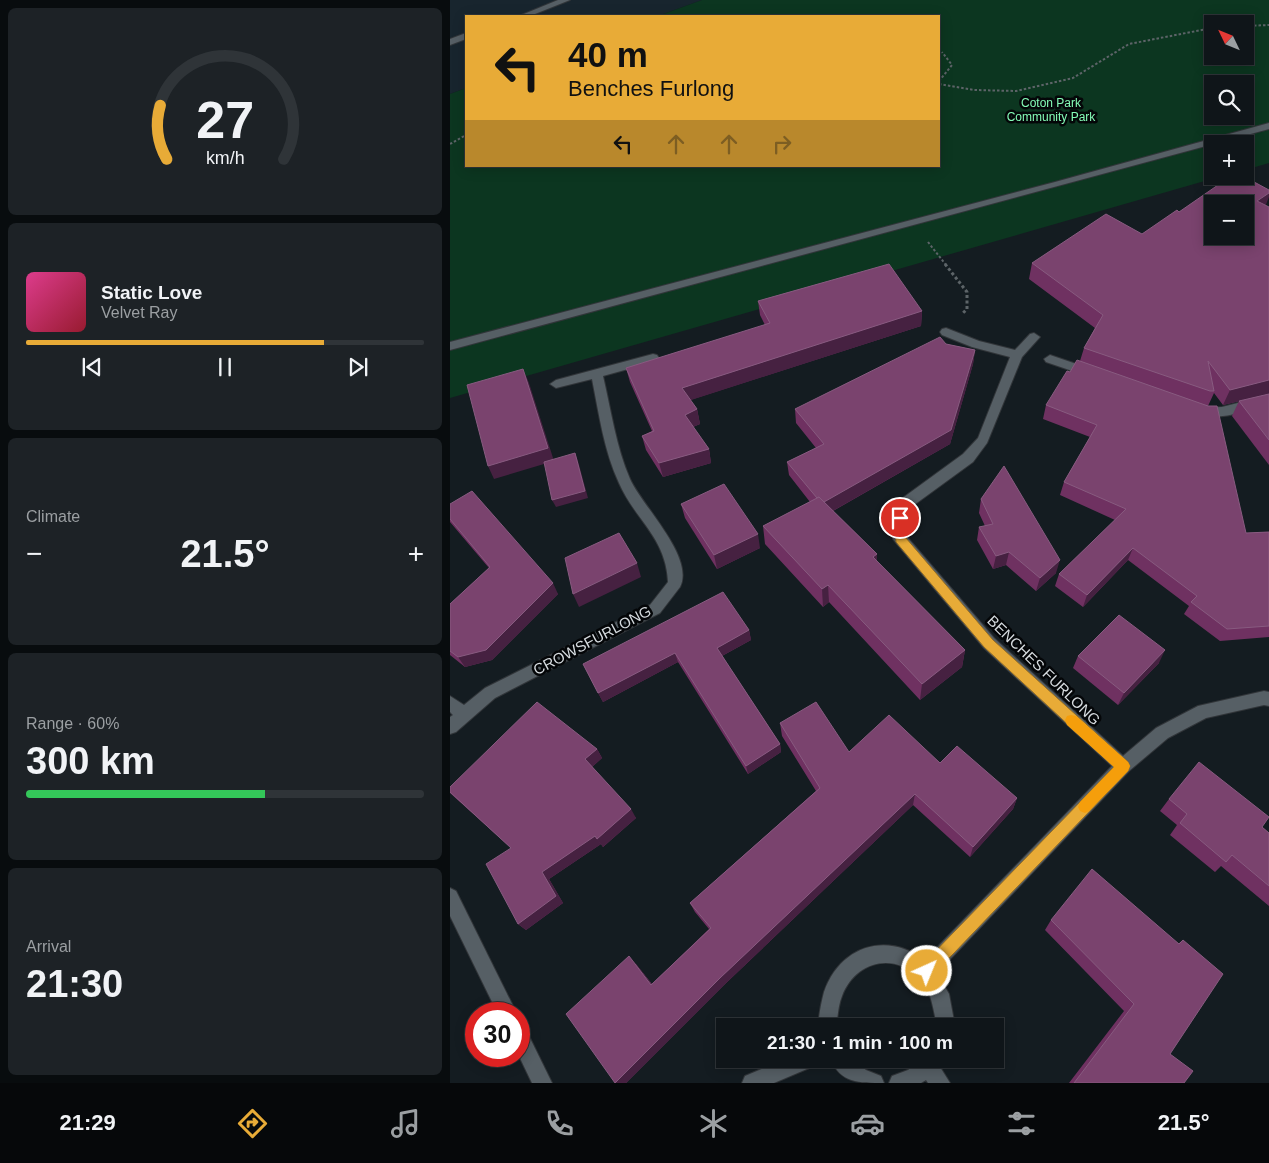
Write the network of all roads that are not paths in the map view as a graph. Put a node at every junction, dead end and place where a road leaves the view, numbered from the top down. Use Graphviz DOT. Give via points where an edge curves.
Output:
graph roads {
  1 [pos="566,0"];
  2 [pos="526,15"];
  3 [pos="465,36"];
  4 [pos="450,42"];
  5 [pos="1269,126"];
  6 [pos="946,332"];
  7 [pos="1034,337"];
  8 [pos="450,346"];
  9 [pos="1017,355"];
  10 [pos="653,358"];
  11 [pos="1050,360"];
  12 [pos="597,374"];
  13 [pos="1104,378"];
  14 [pos="556,384"];
  15 [pos="1269,400"];
  16 [pos="1185,406"];
  17 [pos="1269,699"];
  18 [pos="450,703"];
  19 [pos="464,714"];
  20 [pos="450,727"];
  21 [pos="1123,766"];
  22 [pos="450,897"];
  23 [pos="927,971"];
  24 [pos="502,1002"];
  25 [pos="827,1018"];
  26 [pos="946,1018"];
  27 [pos="530,1059"];
  28 [pos="786,1068"];
  29 [pos="848,1068"];
  30 [pos="925,1068"];
  31 [pos="933,1068"];
  32 [pos="542,1083"];
  33 [pos="752,1083"];
  34 [pos="874,1083"];
  35 [pos="899,1083"];
  36 [pos="940,1083"];
  1 -- 2 [label="street"];
  3 -- 4 [label="street"];
  5 -- 8 [label="street"];
  6 -- 9 [label="street"];
  7 -- 9 [label="street, BENCHES FURLONG"];
  9 -- 21 [label="street, BENCHES FURLONG" via="984,440 968,458 909,501 900,518 900,539 989,643"];
  10 -- 12 [label="street"];
  11 -- 13 [label="street"];
  12 -- 14 [label="street"];
  12 -- 19 [label="street, CROWSFURLONG" via="614,453 625,483 666,545 674,564 676,583 655,609 490,693"];
  15 -- 16 [label="street" via="1222,412 1203,413"];
  17 -- 21 [label="street" via="1203,711 1162,733"];
  18 -- 19 [label="street"];
  19 -- 20 [label="street, CROWSFURLONG"];
  21 -- 23 [label="street"];
  22 -- 24 [label="street"];
  23 -- 25 [label="street" via="912,959 895,953 877,953 860,959 845,971 834,988"];
  23 -- 26 [label="street" via="939,987"];
  27 -- 32 [label="street"];
  28 -- 33 [label="street"];
  29 -- 34 [label="street"];
  30 -- 35 [label="street"];
  31 -- 36 [label="street"];
}
